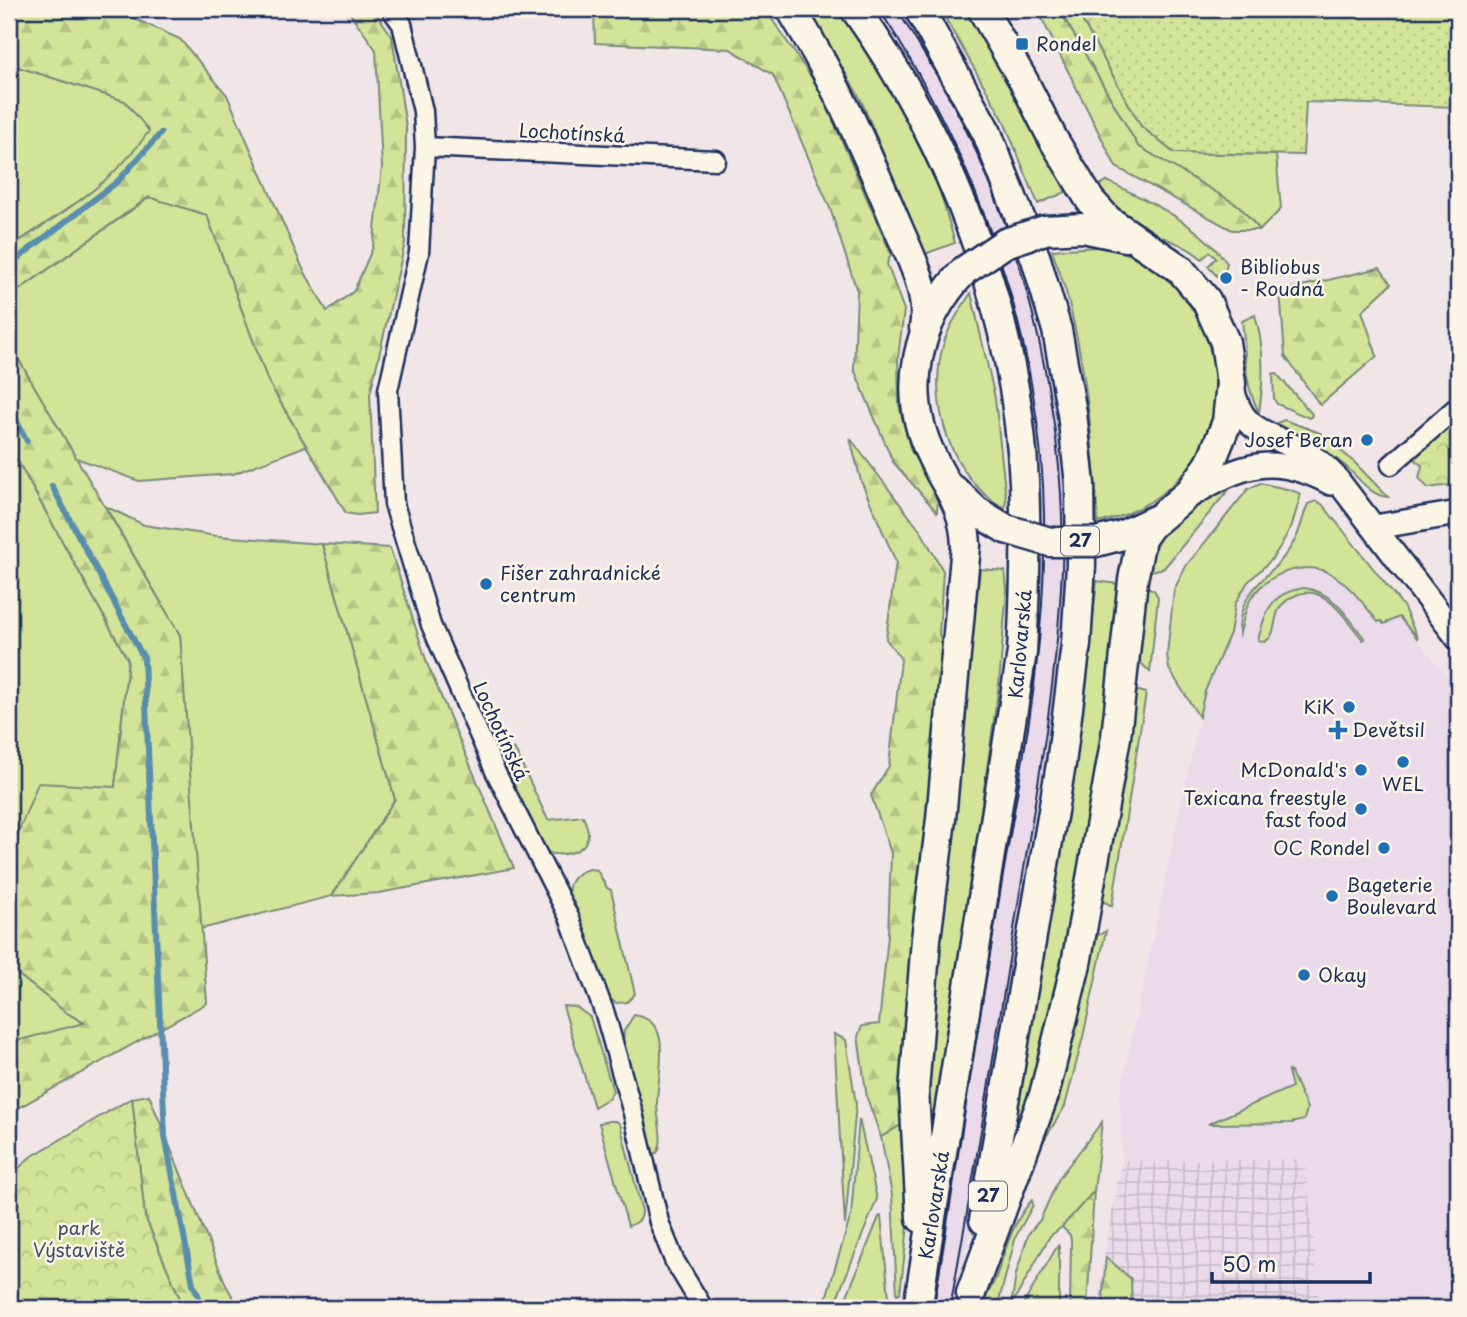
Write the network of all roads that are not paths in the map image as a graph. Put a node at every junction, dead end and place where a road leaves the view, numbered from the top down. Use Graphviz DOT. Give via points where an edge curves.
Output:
graph roads {
  1 [pos="391,9"];
  2 [pos="791,9"];
  3 [pos="855,9"];
  4 [pos="919,9"];
  5 [pos="982,9"];
  6 [pos="425,147"];
  7 [pos="716,160"];
  8 [pos="1147,246"];
  9 [pos="923,335"];
  10 [pos="1231,383"];
  11 [pos="1458,407"];
  12 [pos="1391,465"];
  13 [pos="940,471"];
  14 [pos="1347,491"];
  15 [pos="1171,509"];
  16 [pos="1458,513"];
  17 [pos="1376,527"];
  18 [pos="1458,638"];
  19 [pos="924,1276"];
  20 [pos="969,1301"];
  21 [pos="703,1308"];
  22 [pos="919,1308"];
  1 -- 6 [label="street, Lochotínská" via="402,24 423,111"];
  2 -- 9 [label="main road" via="848,111 912,261 925,301"];
  3 -- 19 [label="main road, Karlovarská" via="905,87 942,158 989,275 1016,406 1024,480 1027,568 1022,652"];
  4 -- 20 [label="main road, 27" via="987,132 1036,259 1056,330 1080,484 1076,644 1061,764"];
  5 -- 8 [label="main road" via="1090,200 1108,220"];
  6 -- 7 [label="street, Lochotínská"];
  6 -- 21 [label="street, Lochotínská" via="419,253 388,390 394,504 431,625 495,771 569,917 605,1014 659,1222 674,1261"];
  8 -- 9 [label="main road, bridge" via="1083,228 1045,230 1005,243 965,270 940,300"];
  8 -- 10 [label="main road" via="1187,276 1210,307 1225,342"];
  9 -- 13 [label="main road" via="915,401 921,431"];
  10 -- 14 [label="street" via="1247,422 1319,461"];
  10 -- 15 [label="main road" via="1227,422 1218,449 1204,473"];
  11 -- 12 [label="street"];
  13 -- 15 [label="main road, bridge" via="967,503 1006,528 1050,542 1096,542 1136,530"];
  13 -- 19 [label="main road" via="962,513 966,545 914,1091"];
  14 -- 15 [label="street" via="1297,468 1269,464 1226,474"];
  14 -- 17 [label="street"];
  15 -- 20 [label="main road" via="1143,535 1136,558 1116,737 1076,964 1044,1095"];
  16 -- 17 [label="street"];
  17 -- 18 [label="street"];
  19 -- 22 [label="main road, Karlovarská"];
}
